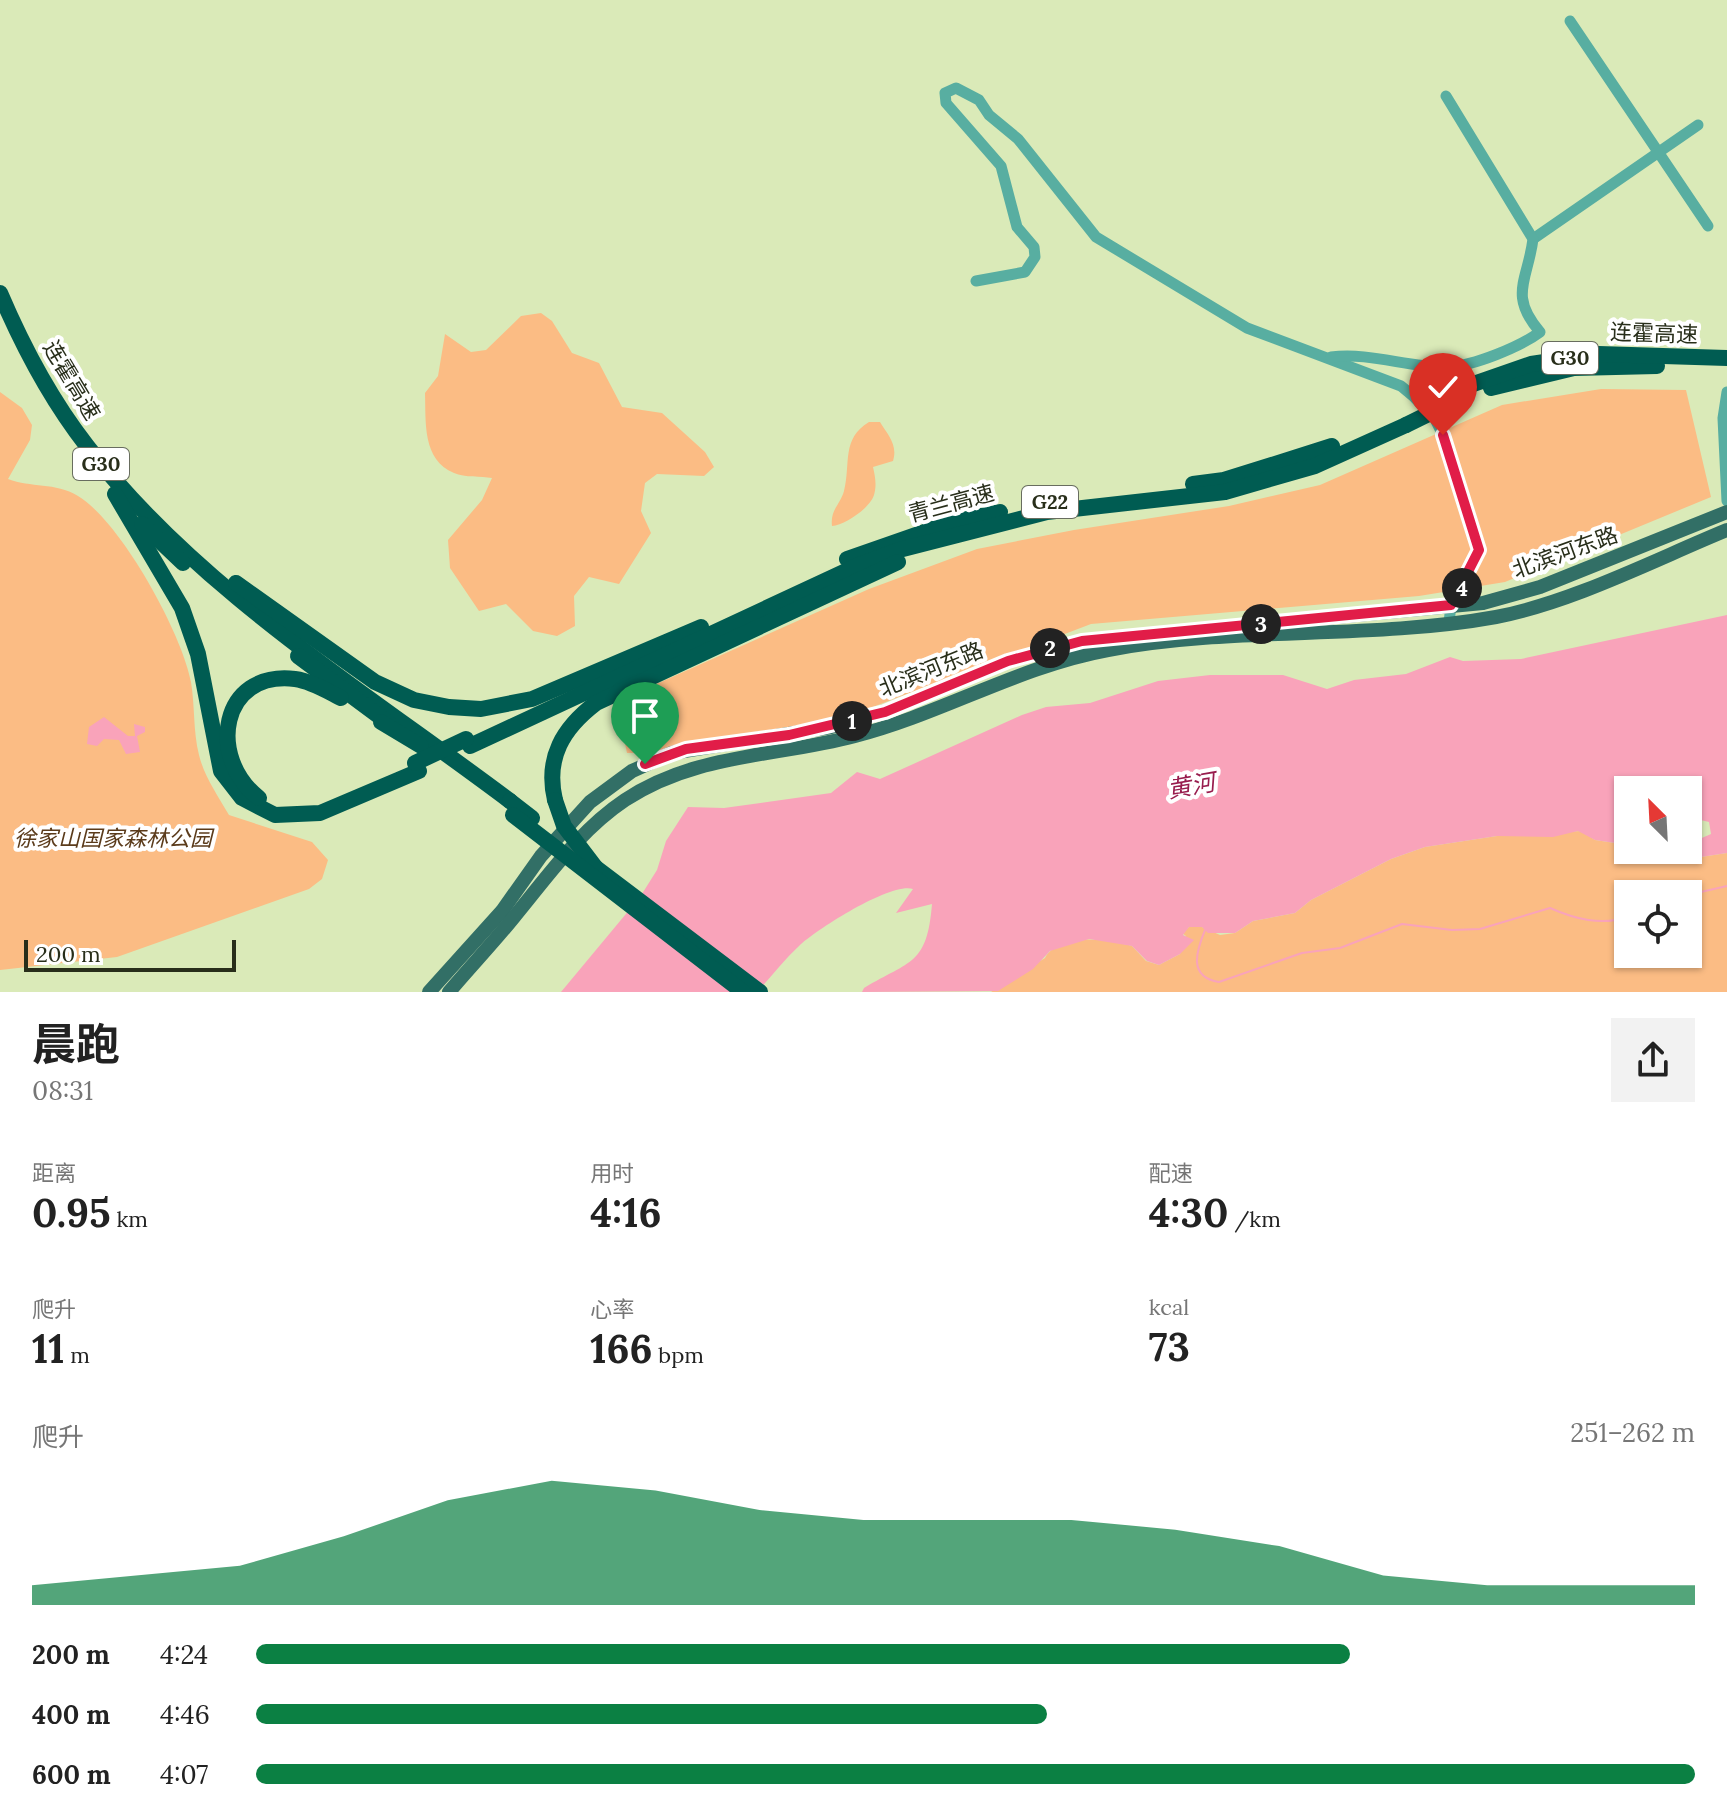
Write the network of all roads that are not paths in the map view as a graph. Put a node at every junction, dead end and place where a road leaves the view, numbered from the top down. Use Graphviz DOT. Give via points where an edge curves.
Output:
graph roads {
  1 [pos="1570,21"];
  2 [pos="1446,96"];
  3 [pos="1698,125"];
  4 [pos="1658,152"];
  5 [pos="1708,226"];
  6 [pos="1533,239"];
  7 [pos="976,281"];
  8 [pos="0,293"];
  9 [pos="0,320"];
  10 [pos="1331,358"];
  11 [pos="1727,358"];
  12 [pos="1685,361"];
  13 [pos="1727,368"];
  14 [pos="1727,392"];
  15 [pos="1403,421"];
  16 [pos="115,494"];
  17 [pos="1727,501"];
  18 [pos="1727,512"];
  19 [pos="985,527"];
  20 [pos="1727,530"];
  21 [pos="184,550"];
  22 [pos="1451,605"];
  23 [pos="1449,623"];
  24 [pos="709,624"];
  25 [pos="468,742"];
  26 [pos="421,746"];
  27 [pos="417,767"];
  28 [pos="512,808"];
  29 [pos="596,868"];
  30 [pos="429,992"];
  31 [pos="449,992"];
  32 [pos="743,992"];
  33 [pos="760,992"];
  1 -- 4 [label="street"];
  2 -- 6 [label="street"];
  3 -- 4 [label="street"];
  4 -- 5 [label="street"];
  4 -- 6 [label="street"];
  6 -- 10 [label="street" via="1521,292 1523,308 1540,332 1531,339 1450,367 1360,356"];
  7 -- 10 [label="street" via="1025,272 1035,257 1034,247 1017,227 1001,166 946,103 945,93 956,88 979,100 1018,139 1096,237 1247,328"];
  8 -- 21 [label="highway, 连霍高速 / G30" via="35,365 86,445"];
  9 -- 16 [label="highway, 连霍高速 / G30" via="56,420"];
  10 -- 22 [label="street" via="1401,386 1435,419 1443,435 1479,550"];
  11 -- 12 [label="highway, 连霍高速 / G30"];
  12 -- 13 [label="highway, 连霍高速 / G30"];
  12 -- 15 [label="highway, 连霍高速 / G30" via="1599,354 1531,364"];
  14 -- 17 [label="street"];
  15 -- 19 [label="highway, 青兰高速 / G22" via="1315,466 1225,492 1047,512"];
  15 -- 24 [label="highway, 青兰高速 / G22" via="1313,455 1224,480 1046,503 953,522 868,550"];
  16 -- 26 [label="highway" via="160,543 242,612"];
  16 -- 27 [label="highway" via="182,608 198,654 221,771 242,798 275,815 298,816 356,800"];
  18 -- 22 [label="main road, 北滨河东路" via="1540,587 1483,603"];
  19 -- 25 [label="highway" via="859,565"];
  19 -- 29 [label="highway, bridge" via="883,568 596,703 576,718 558,746 551,777 564,826"];
  20 -- 23 [label="main road, 北滨河东路" via="1548,603"];
  21 -- 24 [label="highway" via="375,682 414,700 449,707 481,709 532,699"];
  21 -- 28 [label="highway"];
  22 -- 23 [label="street"];
  22 -- 30 [label="main road, 北滨河东路" via="1082,641 1017,658 858,719 659,758 620,778 590,802"];
  23 -- 31 [label="main road, 北滨河东路" via="1102,651 1042,667 861,735 683,770 601,818"];
  24 -- 25 [label="highway"];
  25 -- 27 [label="highway, bridge"];
  26 -- 27 [label="highway" via="347,701 296,679 272,680 251,689 237,702 226,731 233,769 247,789 278,805 320,804"];
  26 -- 28 [label="highway"];
  28 -- 29 [label="highway, bridge"];
  28 -- 32 [label="highway, bridge"];
  29 -- 33 [label="highway"];
}
